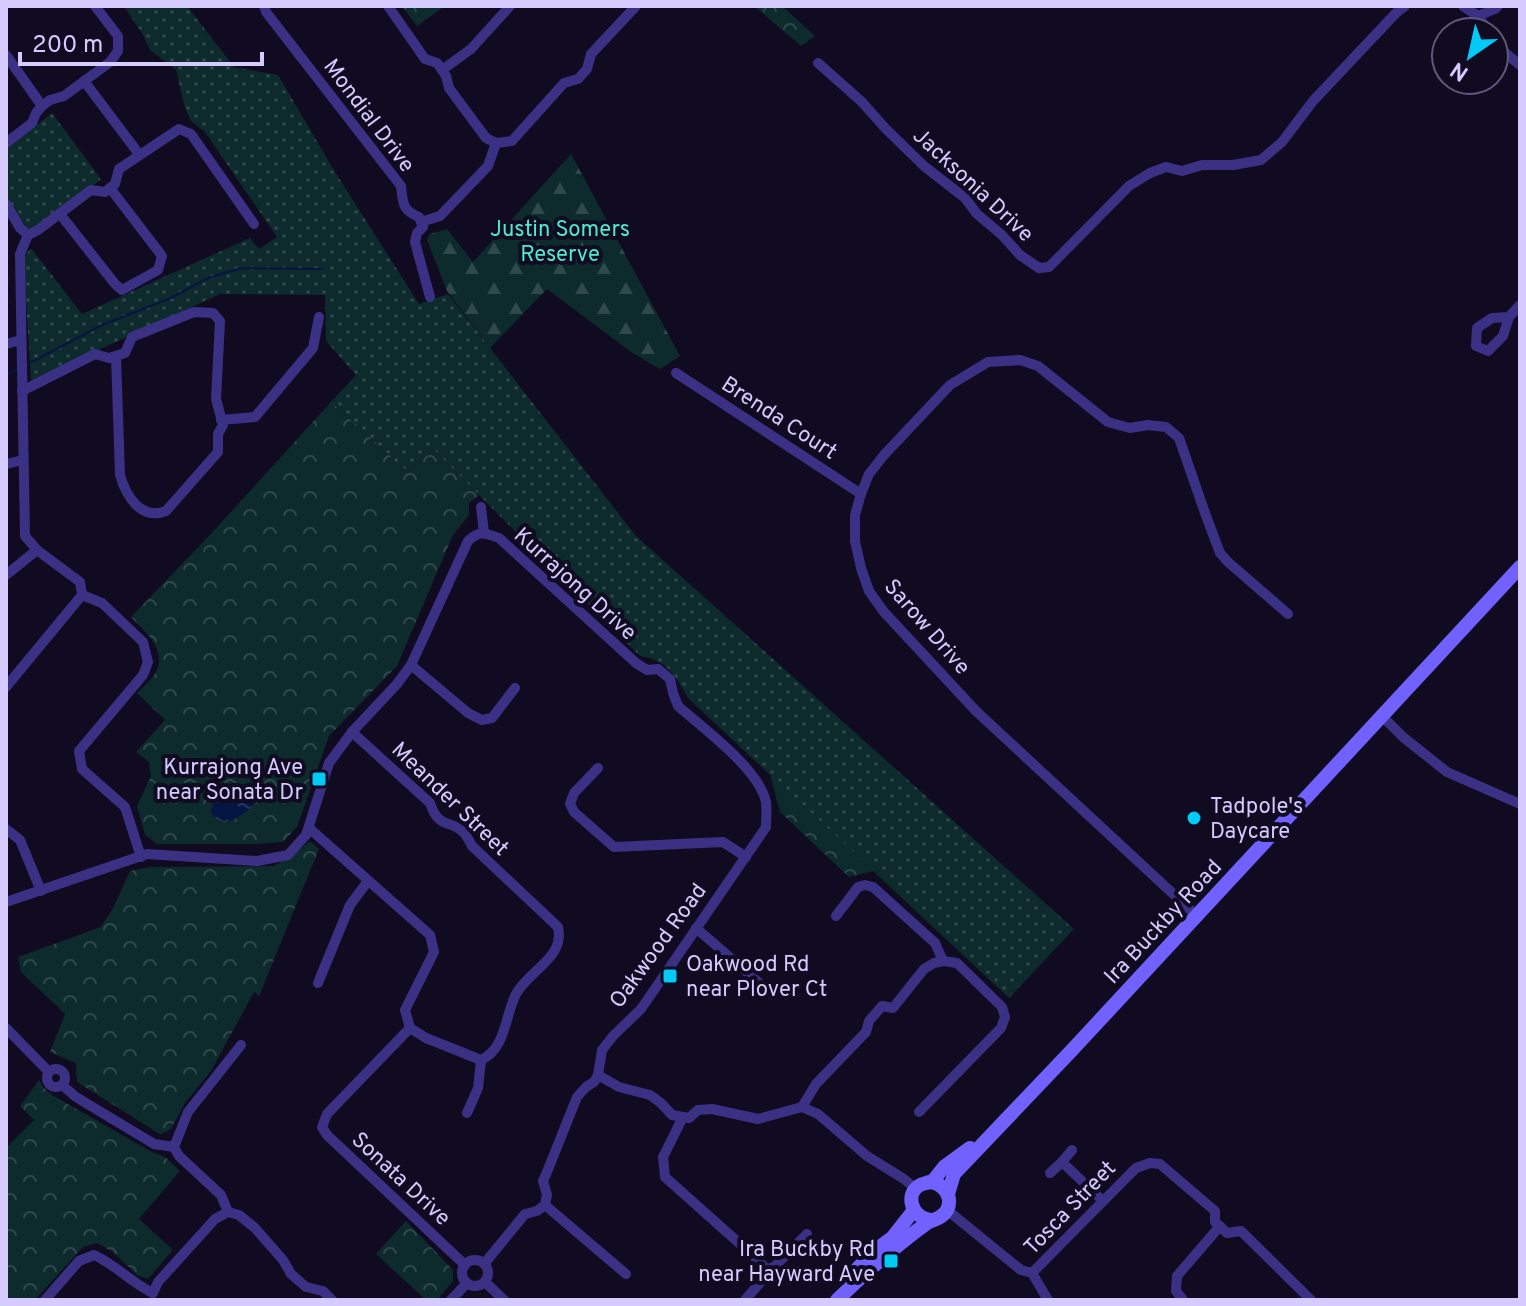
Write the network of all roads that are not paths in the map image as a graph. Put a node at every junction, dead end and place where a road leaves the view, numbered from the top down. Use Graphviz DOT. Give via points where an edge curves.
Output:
graph roads {
  1 [pos="95,6"];
  2 [pos="264,6"];
  3 [pos="388,6"];
  4 [pos="510,6"];
  5 [pos="636,6"];
  6 [pos="1405,6"];
  7 [pos="1463,6"];
  8 [pos="1498,6"];
  9 [pos="1478,16"];
  10 [pos="6,55"];
  11 [pos="818,63"];
  12 [pos="442,70"];
  13 [pos="84,81"];
  14 [pos="42,106"];
  15 [pos="6,143"];
  16 [pos="496,143"];
  17 [pos="139,154"];
  18 [pos="110,188"];
  19 [pos="6,204"];
  20 [pos="60,214"];
  21 [pos="421,222"];
  22 [pos="254,224"];
  23 [pos="28,235"];
  24 [pos="430,297"];
  25 [pos="1520,305"];
  26 [pos="319,317"];
  27 [pos="1509,317"];
  28 [pos="21,340"];
  29 [pos="6,344"];
  30 [pos="116,356"];
  31 [pos="676,373"];
  32 [pos="22,391"];
  33 [pos="221,420"];
  34 [pos="23,460"];
  35 [pos="6,464"];
  36 [pos="861,494"];
  37 [pos="481,507"];
  38 [pos="484,533"];
  39 [pos="37,550"];
  40 [pos="1520,567"];
  41 [pos="6,575"];
  42 [pos="82,595"];
  43 [pos="1288,614"];
  44 [pos="411,665"];
  45 [pos="6,687"];
  46 [pos="515,688"];
  47 [pos="1382,716"];
  48 [pos="352,732"];
  49 [pos="598,768"];
  50 [pos="766,803"];
  51 [pos="1520,804"];
  52 [pos="309,828"];
  53 [pos="6,829"];
  54 [pos="141,857"];
  55 [pos="746,857"];
  56 [pos="368,881"];
  57 [pos="41,891"];
  58 [pos="6,902"];
  59 [pos="836,916"];
  60 [pos="1197,916"];
  61 [pos="696,928"];
  62 [pos="943,961"];
  63 [pos="318,983"];
  64 [pos="773,995"];
  65 [pos="6,1028"];
  66 [pos="410,1028"];
  67 [pos="241,1045"];
  68 [pos="481,1060"];
  69 [pos="598,1075"];
  70 [pos="802,1107"];
  71 [pos="919,1112"];
  72 [pos="467,1113"];
  73 [pos="683,1117"];
  74 [pos="998,1127"];
  75 [pos="174,1147"];
  76 [pos="1072,1150"];
  77 [pos="1062,1162"];
  78 [pos="1050,1173"];
  79 [pos="932,1182"];
  80 [pos="916,1189"];
  81 [pos="948,1194"];
  82 [pos="1103,1201"];
  83 [pos="545,1205"];
  84 [pos="914,1210"];
  85 [pos="947,1210"];
  86 [pos="228,1212"];
  87 [pos="931,1220"];
  88 [pos="1220,1226"];
  89 [pos="807,1234"];
  90 [pos="484,1264"];
  91 [pos="465,1265"];
  92 [pos="766,1269"];
  93 [pos="1032,1273"];
  94 [pos="626,1274"];
  95 [pos="485,1282"];
  96 [pos="467,1283"];
  97 [pos="154,1297"];
  98 [pos="45,1300"];
  99 [pos="332,1300"];
  100 [pos="451,1300"];
  101 [pos="504,1300"];
  102 [pos="745,1300"];
  103 [pos="831,1300"];
  104 [pos="837,1300"];
  105 [pos="1048,1300"];
  106 [pos="1183,1300"];
  107 [pos="1311,1300"];
  1 -- 13 [label="street" via="118,36 118,51"];
  2 -- 21 [label="street, Mondial Drive" via="401,186 403,204"];
  3 -- 12 [label="street" via="425,59"];
  4 -- 12 [label="street" via="471,49"];
  5 -- 16 [label="street" via="591,54 578,79 564,83 512,141"];
  6 -- 11 [label="street, Jacksonia Drive" via="1261,160 1182,171 1166,167 1150,173 1129,186 1049,267 1039,268"];
  7 -- 9 [label="street"];
  8 -- 9 [label="street"];
  10 -- 14 [label="street"];
  12 -- 16 [label="street" via="449,88 486,138"];
  13 -- 14 [label="street"];
  13 -- 17 [label="street"];
  14 -- 15 [label="street" via="32,123"];
  16 -- 21 [label="street" via="488,166 440,216"];
  17 -- 18 [label="street" via="119,169"];
  17 -- 22 [label="street" via="179,129 191,134"];
  18 -- 20 [label="street" via="91,190"];
  18 -- 20 [label="street" via="162,256 158,270 122,290"];
  19 -- 23 [label="street"];
  20 -- 23 [label="street"];
  21 -- 24 [label="street" via="415,242"];
  23 -- 28 [label="street" via="20,254"];
  25 -- 27 [label="street"];
  26 -- 33 [label="street" via="313,348 255,417"];
  28 -- 29 [label="street"];
  28 -- 32 [label="street"];
  30 -- 32 [label="street" via="95,354"];
  30 -- 33 [label="street" via="125,353 132,337 194,312 213,313 220,321 216,399"];
  30 -- 33 [label="street" via="120,475 125,493 146,513 166,511 218,452"];
  31 -- 36 [label="street, Brenda Court"];
  32 -- 34 [label="street"];
  34 -- 35 [label="street"];
  34 -- 39 [label="street" via="25,536"];
  36 -- 43 [label="street, Sarow Drive" via="884,455 950,385 988,362 1020,360 1038,366 1108,422 1130,428 1166,427 1179,438 1220,553"];
  36 -- 60 [label="street, Sarow Drive" via="855,541 869,591 884,612 976,711"];
  37 -- 38 [label="street"];
  38 -- 44 [label="street, Kurrajong Drive" via="468,541"];
  38 -- 50 [label="street, Kurrajong Drive" via="499,538 636,663 670,679 678,706 741,762 758,782"];
  39 -- 41 [label="street"];
  39 -- 42 [label="street" via="80,582"];
  40 -- 47 [label="street, Ira Buckby Road"];
  42 -- 45 [label="street"];
  42 -- 54 [label="street" via="102,603 143,642 148,662 143,675 79,751 82,769 125,807"];
  44 -- 46 [label="street" via="482,720 492,718"];
  44 -- 48 [label="street, Kurrajong Drive"];
  47 -- 51 [label="street" via="1447,772"];
  47 -- 60 [label="street, Ira Buckby Road"];
  48 -- 52 [label="street, Kurrajong Drive" via="329,763"];
  48 -- 68 [label="street, Meander Street" via="558,927 558,949 516,994 501,1037 491,1055"];
  49 -- 55 [label="street" via="570,804 614,847 723,842"];
  50 -- 55 [label="street, Oakwood Road" via="766,827"];
  52 -- 54 [label="street, Kurrajong Drive" via="288,855 257,861"];
  52 -- 56 [label="street"];
  53 -- 57 [label="street" via="20,840"];
  54 -- 57 [label="street, Kurrajong Drive"];
  55 -- 61 [label="street, Oakwood Road"];
  56 -- 63 [label="street" via="350,905"];
  56 -- 66 [label="street" via="430,935 434,952 405,1010"];
  57 -- 58 [label="street, Kurrajong Drive"];
  59 -- 62 [label="street" via="858,887 873,887 935,943"];
  60 -- 74 [label="street, Ira Buckby Road"];
  61 -- 64 [label="street"];
  61 -- 69 [label="street, Oakwood Road" via="641,1009 602,1050"];
  62 -- 70 [label="street" via="924,969 893,1008 882,1006"];
  62 -- 71 [label="street" via="957,963 1002,1007 1005,1017 1001,1028"];
  65 -- 75 [label="street" via="49,1072 49,1084 62,1085 154,1144"];
  66 -- 68 [label="street"];
  66 -- 91 [label="street, Sonata Drive" via="327,1114 322,1127"];
  67 -- 75 [label="street" via="188,1112"];
  68 -- 72 [label="street" via="478,1088"];
  69 -- 73 [label="street" via="650,1095 672,1115"];
  69 -- 83 [label="street, Oakwood Road" via="577,1097 543,1181"];
  70 -- 73 [label="street" via="758,1119 712,1109"];
  70 -- 80 [label="street"];
  73 -- 92 [label="street" via="663,1157 665,1177"];
  74 -- 79 [label="street, Ira Buckby Road"];
  74 -- 81 [label="street, Ira Buckby Road" via="954,1174"];
  75 -- 86 [label="street" via="221,1195"];
  76 -- 77 [label="street"];
  77 -- 78 [label="street"];
  77 -- 82 [label="street"];
  79 -- 80 [label="street"];
  79 -- 81 [label="street"];
  80 -- 84 [label="street" via="911,1199"];
  81 -- 85 [label="street"];
  82 -- 88 [label="street, Tosca Street" via="1136,1168 1160,1164 1215,1211"];
  82 -- 93 [label="street, Tosca Street"];
  83 -- 90 [label="street" via="525,1214"];
  83 -- 94 [label="street"];
  84 -- 87 [label="street"];
  84 -- 103 [label="street"];
  85 -- 87 [label="street"];
  85 -- 93 [label="street" via="1021,1270"];
  86 -- 97 [label="street" via="215,1219 158,1282"];
  86 -- 99 [label="street" via="255,1228 306,1287 323,1291"];
  87 -- 104 [label="street"];
  88 -- 106 [label="street" via="1177,1276 1176,1291"];
  88 -- 107 [label="street, Tosca Street" via="1227,1233 1241,1231"];
  89 -- 92 [label="street"];
  90 -- 91 [label="street" via="475,1260"];
  90 -- 95 [label="street"];
  91 -- 96 [label="street"];
  92 -- 102 [label="street"];
  93 -- 105 [label="street"];
  95 -- 96 [label="street"];
  95 -- 101 [label="street"];
  96 -- 100 [label="street"];
  97 -- 98 [label="street" via="94,1255 79,1261"];
}
